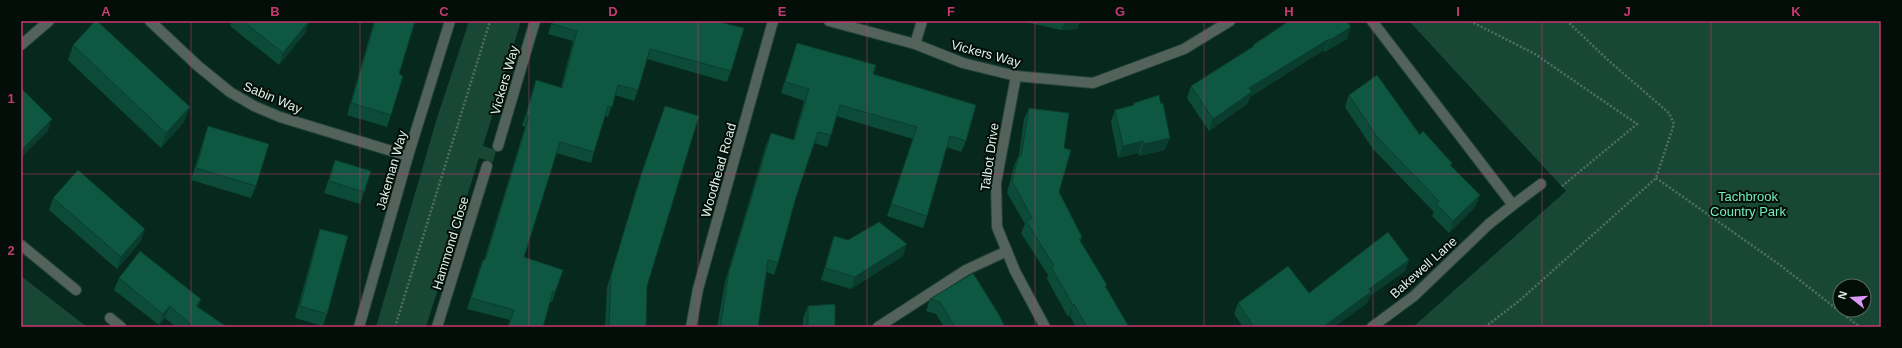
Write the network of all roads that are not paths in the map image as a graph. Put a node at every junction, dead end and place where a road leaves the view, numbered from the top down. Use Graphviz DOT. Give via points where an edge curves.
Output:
graph roads {
  1 [pos="50,21"];
  2 [pos="150,21"];
  3 [pos="450,21"];
  4 [pos="535,21"];
  5 [pos="773,21"];
  6 [pos="828,21"];
  7 [pos="922,21"];
  8 [pos="1230,21"];
  9 [pos="1372,21"];
  10 [pos="915,44"];
  11 [pos="21,45"];
  12 [pos="1016,76"];
  13 [pos="498,146"];
  14 [pos="408,156"];
  15 [pos="487,166"];
  16 [pos="1541,184"];
  17 [pos="1513,205"];
  18 [pos="21,245"];
  19 [pos="1006,250"];
  20 [pos="76,290"];
  21 [pos="110,318"];
  22 [pos="121,327"];
  23 [pos="359,327"];
  24 [pos="437,327"];
  25 [pos="691,327"];
  26 [pos="878,327"];
  27 [pos="1045,327"];
  28 [pos="1372,327"];
  1 -- 11 [label="street"];
  2 -- 14 [label="street, Sabin Way" via="203,70 230,92 254,106 280,117"];
  3 -- 14 [label="street, Jakeman Way"];
  4 -- 13 [label="street, Vickers Way"];
  5 -- 25 [label="street, Woodhead Road" via="698,289"];
  6 -- 10 [label="street, Vickers Way"];
  7 -- 10 [label="street"];
  8 -- 12 [label="street, Vickers Way" via="1184,49 1094,83"];
  9 -- 17 [label="street"];
  10 -- 12 [label="street, Vickers Way" via="963,63"];
  12 -- 19 [label="street, Talbot Drive" via="996,183 997,227"];
  14 -- 23 [label="street, Jakeman Way"];
  15 -- 24 [label="street, Hammond Close"];
  16 -- 17 [label="street, Bakewell Lane"];
  17 -- 28 [label="street, Bakewell Lane" via="1489,224 1414,296"];
  18 -- 20 [label="street"];
  19 -- 26 [label="street" via="966,270"];
  19 -- 27 [label="street, Talbot Drive"];
  21 -- 22 [label="street"];
}
